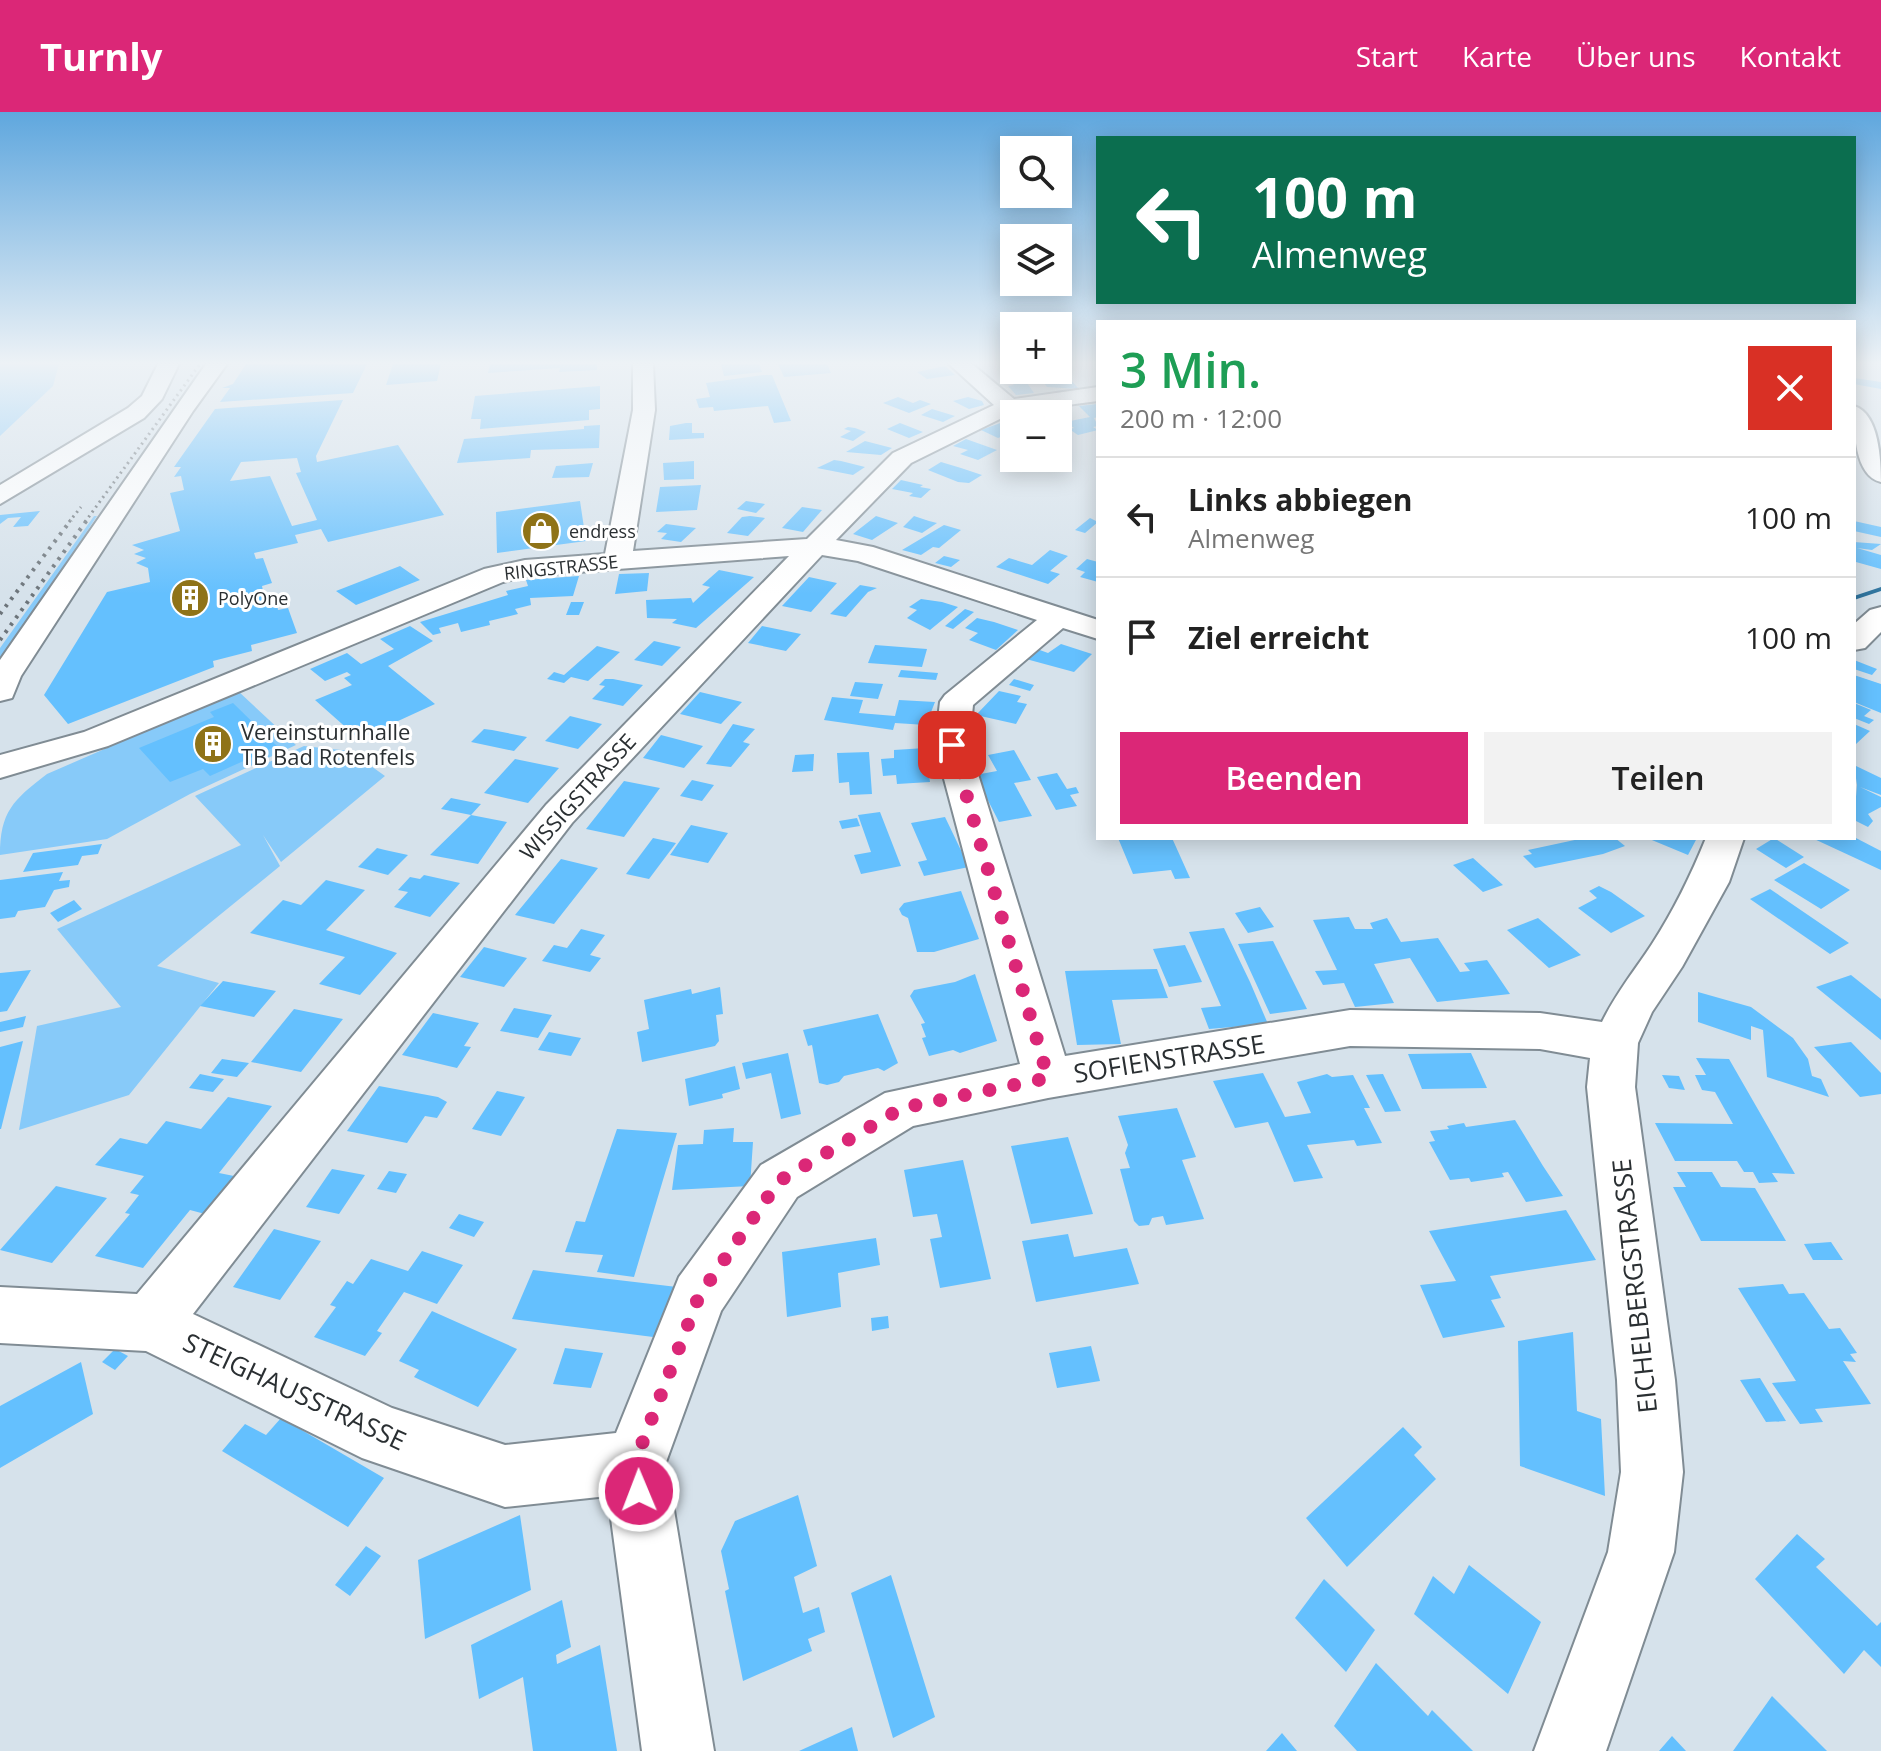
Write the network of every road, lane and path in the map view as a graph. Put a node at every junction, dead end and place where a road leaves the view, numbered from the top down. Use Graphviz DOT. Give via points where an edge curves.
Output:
graph roads {
  1 [pos="91,440"];
  2 [pos="164,440"];
  3 [pos="639,440"];
  4 [pos="938,440"];
  5 [pos="1870,440"];
  6 [pos="1881,475"];
  7 [pos="0,496"];
  8 [pos="818,546"];
  9 [pos="618,560"];
  10 [pos="1084,623"];
  11 [pos="0,691"];
  12 [pos="0,767"];
  13 [pos="1724,840"];
  14 [pos="1615,1043"];
  15 [pos="1048,1078"];
  16 [pos="0,1315"];
  17 [pos="150,1323"];
  18 [pos="635,1462"];
  19 [pos="678,1751"];
  20 [pos="1570,1751"];
  1 -- 7 [label="street"];
  2 -- 11 [label="street" via="5,676"];
  3 -- 9 [label="street"];
  4 -- 8 [label="street, WISSIGSTRASSE" via="902,458"];
  5 -- 6 [label="street"];
  8 -- 9 [label="street, RINGSTRASSE"];
  8 -- 10 [label="street, RINGSTRASSE" via="863,553"];
  8 -- 17 [label="street, WISSIGSTRASSE" via="559,814"];
  9 -- 12 [label="street, RINGSTRASSE" via="494,575 96,739"];
  10 -- 15 [label="street" via="957,702 952,745"];
  13 -- 14 [label="street, EICHELBERGSTRASSE" via="1709,882 1633,1004"];
  14 -- 15 [label="street, SOFIENSTRASSE" via="1540,1031 1350,1028"];
  14 -- 20 [label="street, EICHELBERGSTRASSE" via="1611,1087 1652,1472 1641,1552"];
  15 -- 18 [label="street, SOFIENSTRASSE" via="902,1108 779,1181 699,1296"];
  16 -- 17 [label="street, STEIGHAUSSTRASSE"];
  17 -- 18 [label="street, STEIGHAUSSTRASSE" via="384,1436 505,1476"];
  18 -- 19 [label="street, SOFIENSTRASSE"];
}
